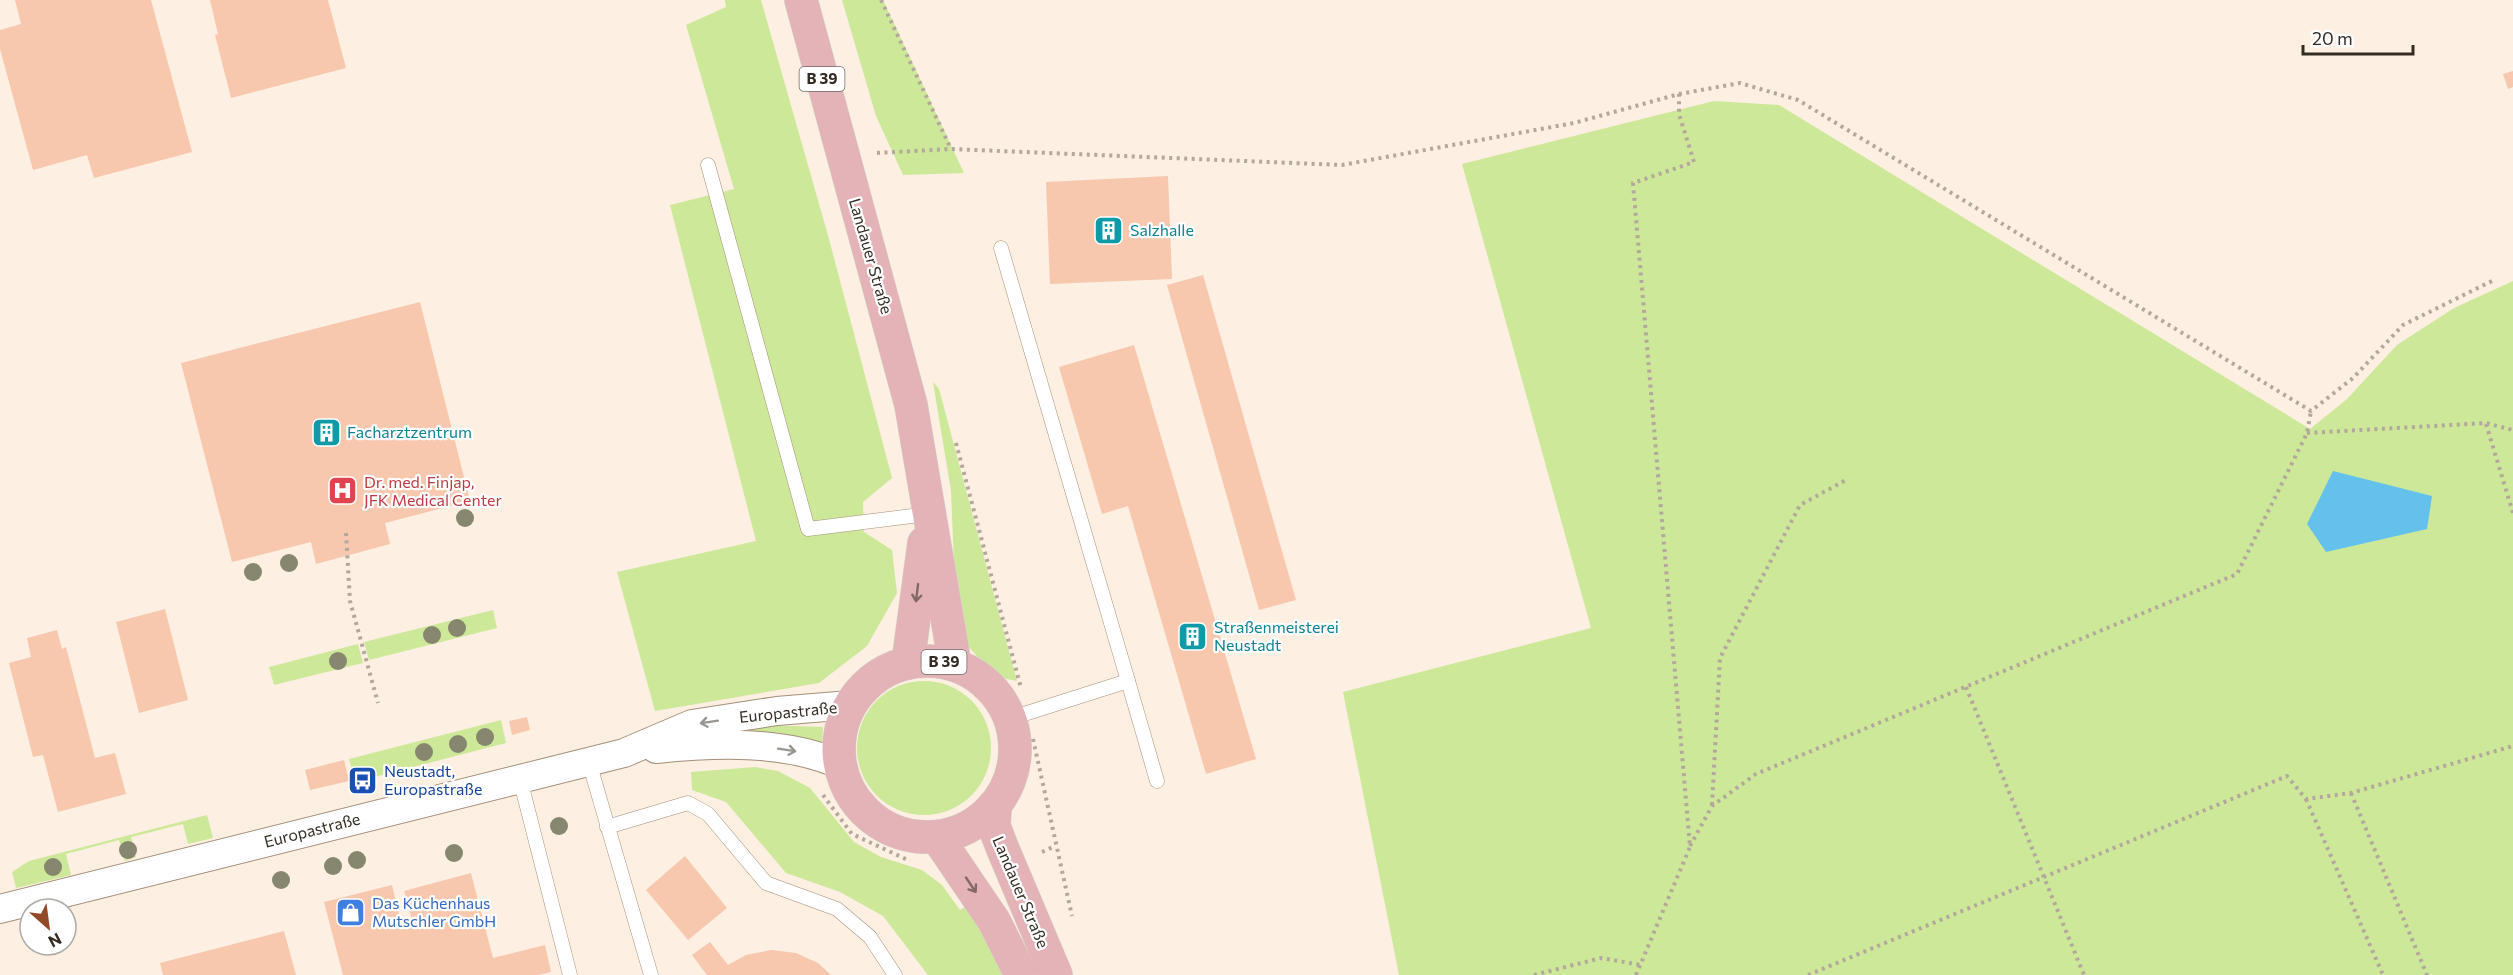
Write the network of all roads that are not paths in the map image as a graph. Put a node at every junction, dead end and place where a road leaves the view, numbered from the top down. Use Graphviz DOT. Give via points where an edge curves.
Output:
graph roads {
  1 [pos="801,0"];
  2 [pos="708,165"];
  3 [pos="1000,248"];
  4 [pos="928,514"];
  5 [pos="908,663"];
  6 [pos="955,665"];
  7 [pos="1128,681"];
  8 [pos="850,705"];
  9 [pos="1020,717"];
  10 [pos="624,753"];
  11 [pos="589,762"];
  12 [pos="839,764"];
  13 [pos="520,778"];
  14 [pos="1157,781"];
  15 [pos="995,807"];
  16 [pos="608,826"];
  17 [pos="937,837"];
  18 [pos="0,909"];
  19 [pos="570,975"];
  20 [pos="651,975"];
  21 [pos="895,975"];
  22 [pos="1021,975"];
  23 [pos="1056,975"];
  1 -- 4 [label="main road, Landauer Straße / B 39" via="911,405"];
  2 -- 4 [label="lane" via="808,529"];
  3 -- 7 [label="lane"];
  4 -- 5 [label="main road, Landauer Straße / B 39, one-way"];
  4 -- 6 [label="main road, Landauer Straße / B 39"];
  5 -- 6 [label="main road, Landauer Straße / B 39" via="939,661"];
  5 -- 8 [label="main road, Landauer Straße / B 39" via="865,686"];
  6 -- 9 [label="main road, Landauer Straße / B 39" via="974,674"];
  7 -- 9 [label="lane"];
  7 -- 14 [label="lane"];
  8 -- 10 [label="street, Europastraße, one-way" via="692,724"];
  8 -- 12 [label="main road, Landauer Straße / B 39" via="840,734"];
  9 -- 15 [label="main road, Landauer Straße / B 39" via="1015,767"];
  10 -- 11 [label="street, Europastraße"];
  10 -- 12 [label="street, Europastraße, one-way" via="706,744 774,748 820,756"];
  11 -- 13 [label="street, Europastraße"];
  11 -- 16 [label="lane"];
  12 -- 17 [label="main road, Landauer Straße / B 39" via="848,789 863,811 885,827 902,833"];
  13 -- 18 [label="street, Europastraße"];
  13 -- 19 [label="lane"];
  15 -- 17 [label="main road, Landauer Straße / B 39" via="959,832"];
  15 -- 23 [label="main road, Landauer Straße" via="994,826"];
  16 -- 20 [label="lane"];
  16 -- 21 [label="lane" via="688,803 708,814 766,883 837,909 870,936"];
  17 -- 22 [label="main road, Landauer Straße, one-way" via="994,921"];
}
